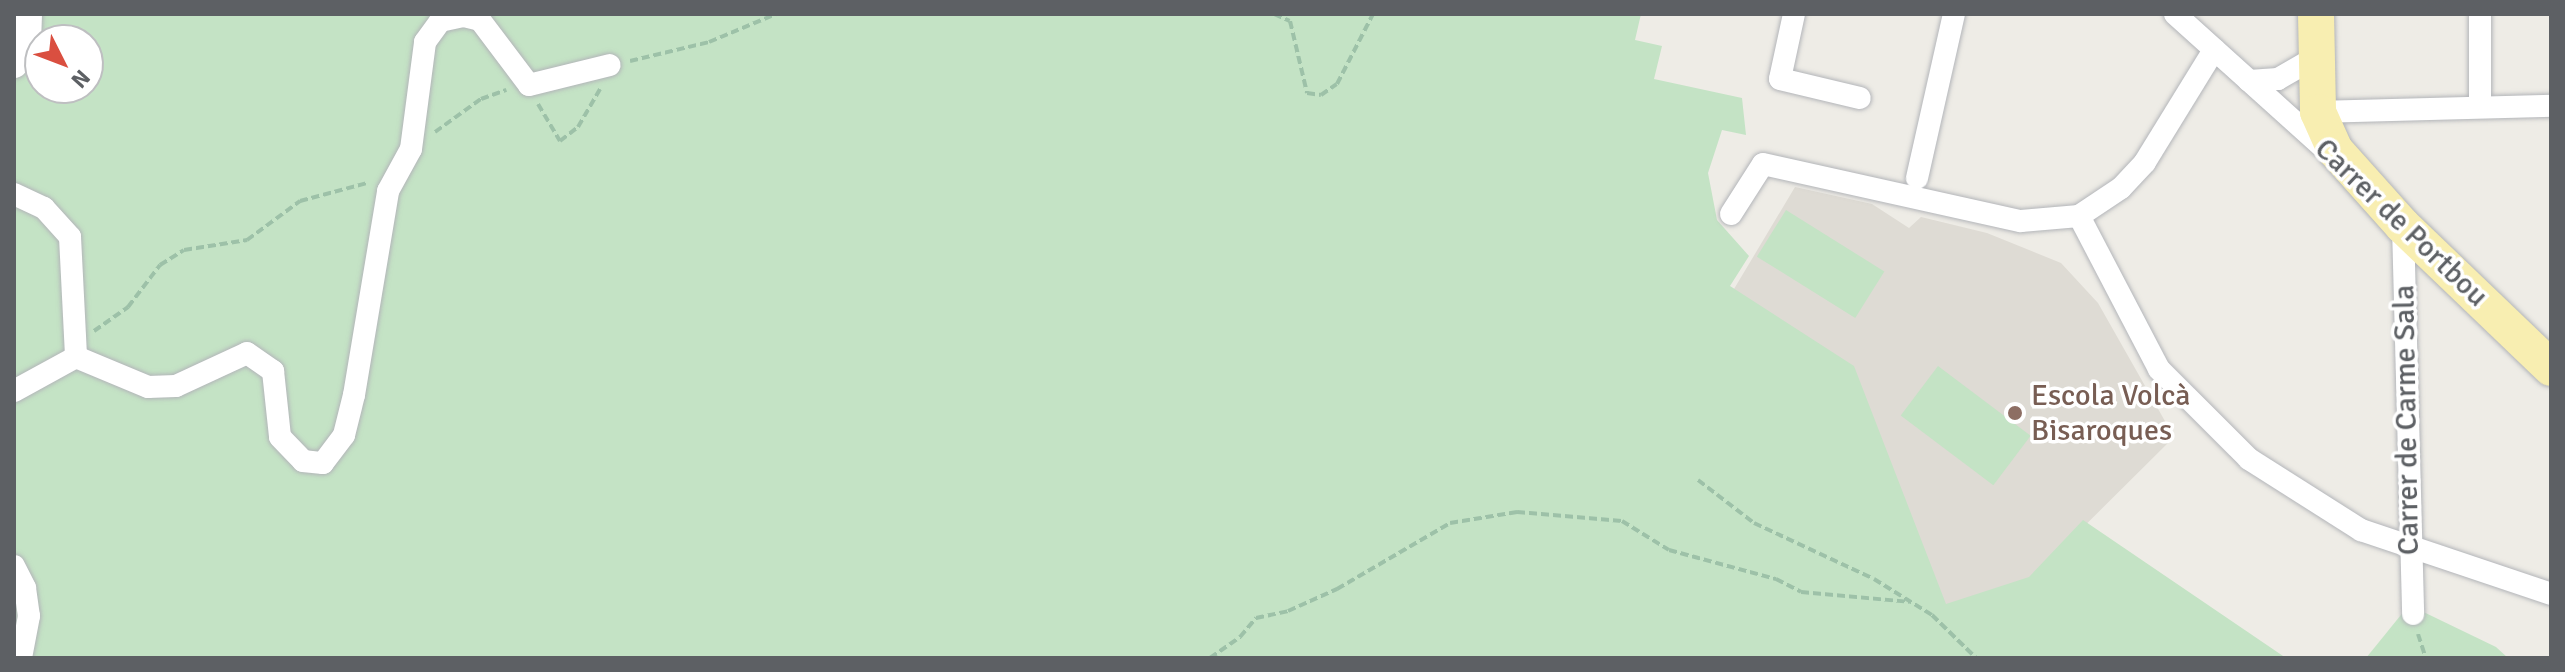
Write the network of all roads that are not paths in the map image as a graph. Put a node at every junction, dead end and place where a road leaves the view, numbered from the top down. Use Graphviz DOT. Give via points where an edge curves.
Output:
graph roads {
  1 [pos="28,14"];
  2 [pos="1794,14"];
  3 [pos="1954,14"];
  4 [pos="2175,14"];
  5 [pos="2316,14"];
  6 [pos="2480,14"];
  7 [pos="2214,50"];
  8 [pos="2316,57"];
  9 [pos="14,64"];
  10 [pos="604,68"];
  11 [pos="2249,81"];
  12 [pos="1860,98"];
  13 [pos="2551,106"];
  14 [pos="2480,107"];
  15 [pos="2318,112"];
  16 [pos="1917,178"];
  17 [pos="2368,187"];
  18 [pos="14,194"];
  19 [pos="1731,214"];
  20 [pos="2079,216"];
  21 [pos="2403,226"];
  22 [pos="76,357"];
  23 [pos="2549,362"];
  24 [pos="14,391"];
  25 [pos="2407,545"];
  26 [pos="14,566"];
  27 [pos="2551,594"];
  28 [pos="2413,614"];
  29 [pos="21,658"];
  1 -- 9 [label="street" via="27,43"];
  2 -- 12 [label="street" via="1780,79"];
  3 -- 16 [label="street"];
  4 -- 7 [label="street, Carrer de Portbou"];
  5 -- 8 [label="main road"];
  6 -- 14 [label="street"];
  7 -- 11 [label="street, Carrer de Portbou"];
  7 -- 20 [label="street" via="2145,162 2121,188"];
  8 -- 11 [label="street" via="2278,79"];
  8 -- 15 [label="main road"];
  10 -- 22 [label="street" via="529,85 480,20 464,16 440,21 425,42 411,149 388,191 344,435 323,463 303,461 280,437 273,371 247,353 176,386 162,387 148,387"];
  11 -- 17 [label="street, Carrer de Portbou"];
  13 -- 14 [label="street"];
  14 -- 15 [label="street"];
  15 -- 17 [label="main road" via="2335,150"];
  17 -- 21 [label="main road, Carrer de Portbou"];
  18 -- 22 [label="street" via="44,208 70,237"];
  19 -- 20 [label="street" via="1763,164 2021,221"];
  20 -- 25 [label="street" via="2159,369 2175,389 2264,470 2361,530"];
  21 -- 23 [label="main road, Carrer de Portbou"];
  21 -- 25 [label="street, Carrer de Carme Sala"];
  22 -- 24 [label="street"];
  25 -- 27 [label="street"];
  25 -- 28 [label="street, Carrer de Carme Sala"];
  26 -- 29 [label="street" via="25,588 29,616"];
}
